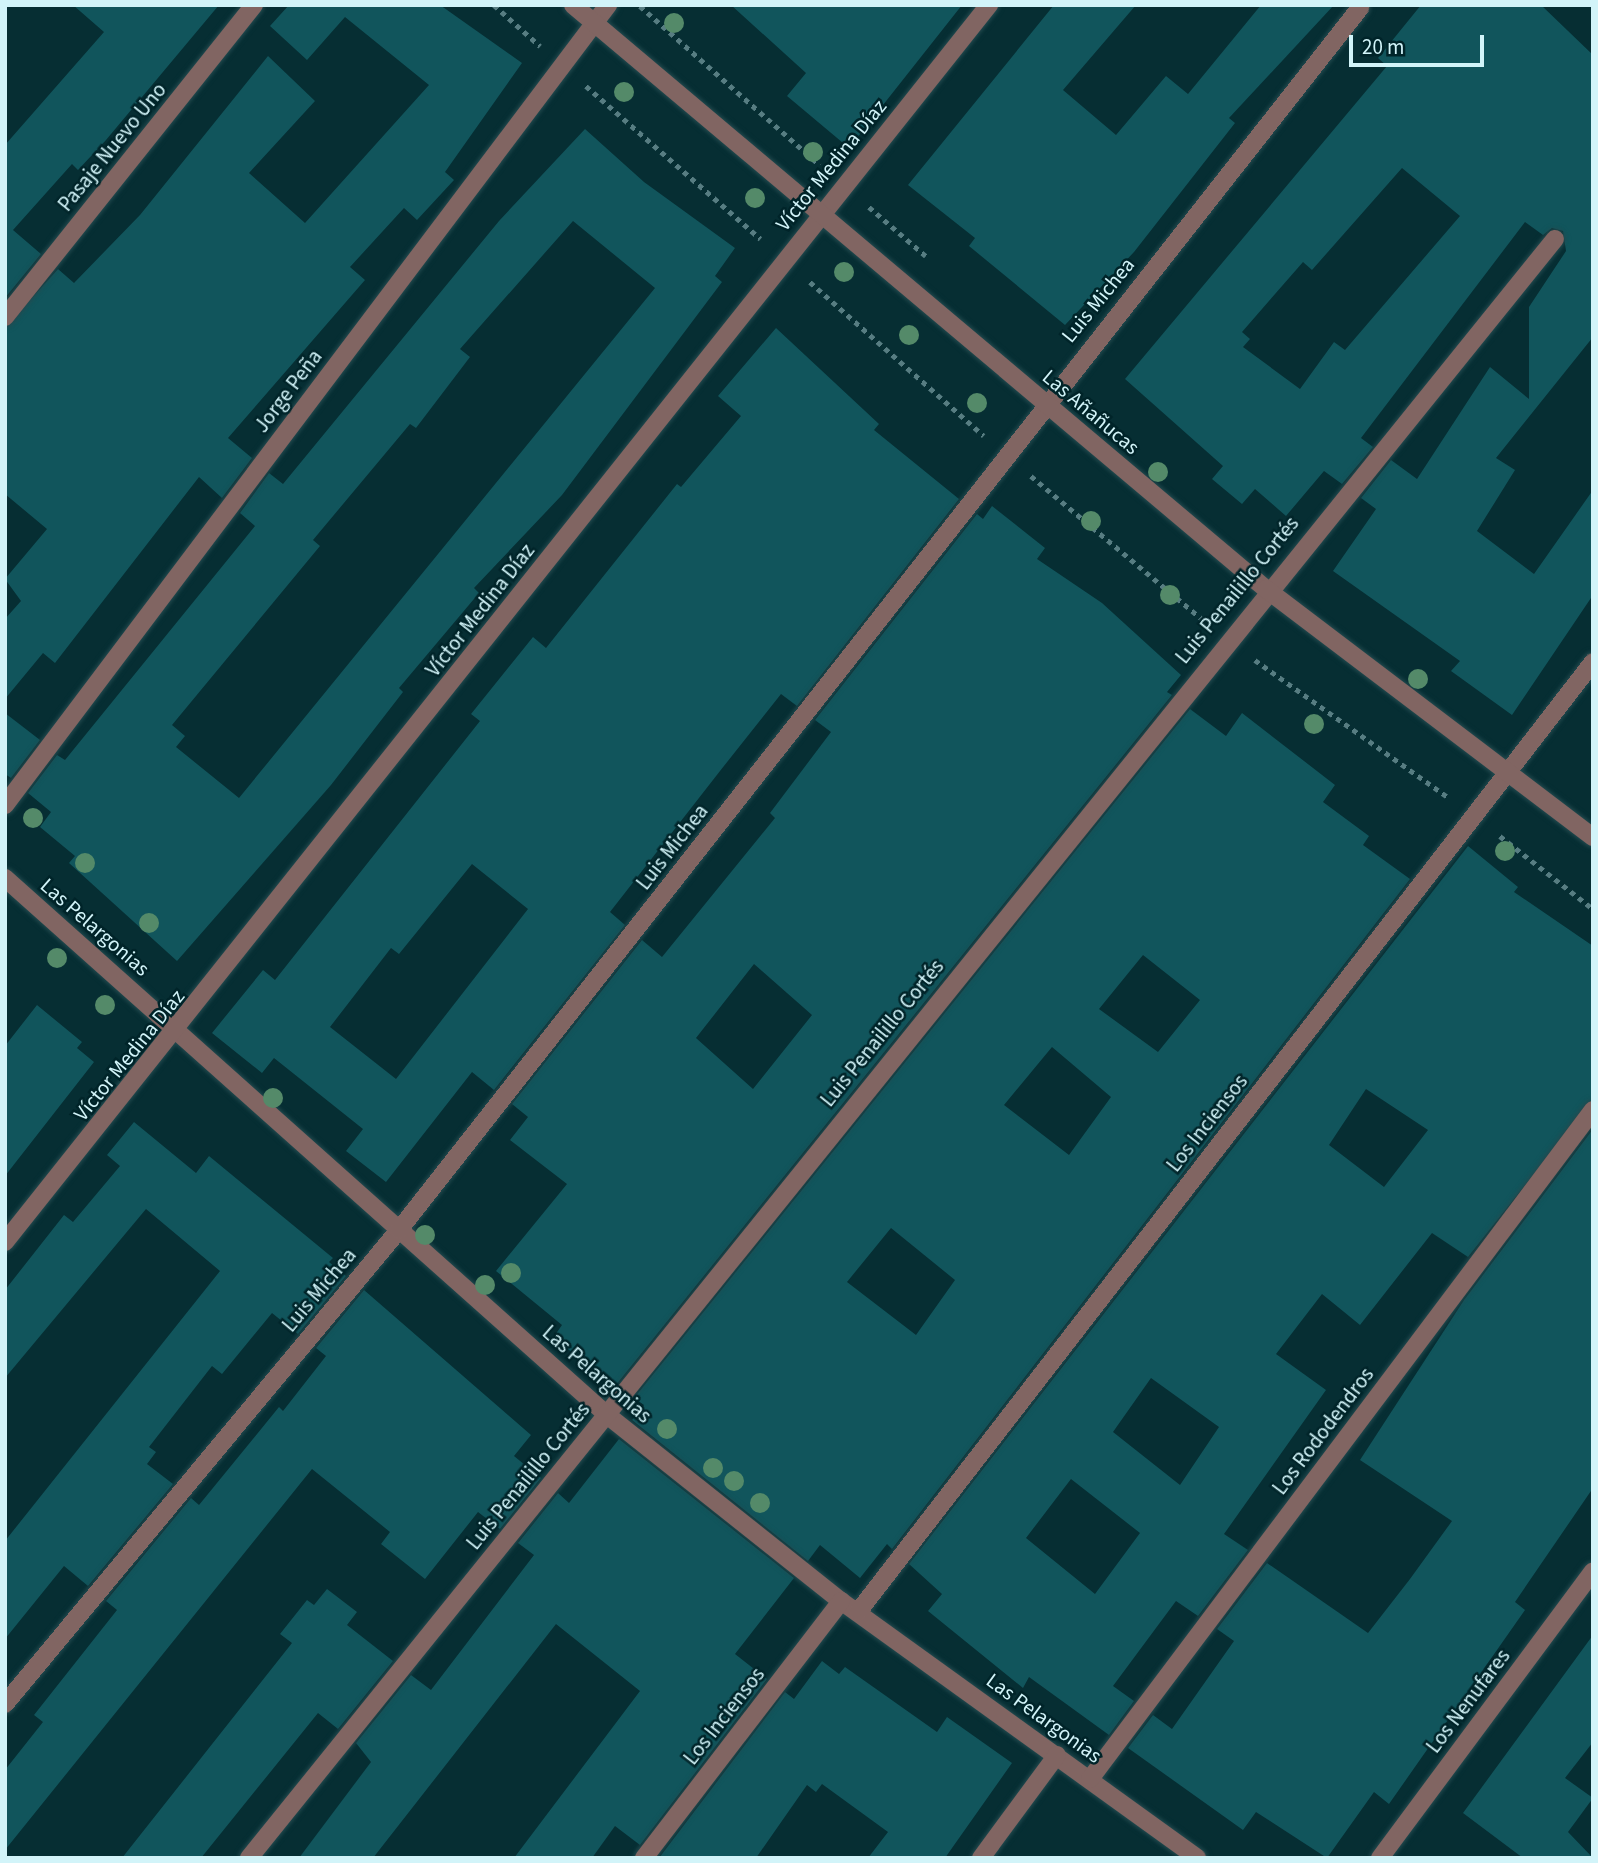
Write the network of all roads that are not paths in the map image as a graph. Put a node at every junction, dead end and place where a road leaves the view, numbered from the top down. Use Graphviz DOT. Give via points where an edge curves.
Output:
graph roads {
  1 [pos="254,5"];
  2 [pos="573,5"];
  3 [pos="608,5"];
  4 [pos="989,5"];
  5 [pos="1360,8"];
  6 [pos="594,23"];
  7 [pos="820,214"];
  8 [pos="1555,239"];
  9 [pos="5,317"];
  10 [pos="1047,404"];
  11 [pos="1266,589"];
  12 [pos="1593,662"];
  13 [pos="1507,772"];
  14 [pos="5,804"];
  15 [pos="1593,836"];
  16 [pos="5,878"];
  17 [pos="179,1031"];
  18 [pos="1593,1110"];
  19 [pos="400,1230"];
  20 [pos="5,1242"];
  21 [pos="607,1415"];
  22 [pos="1593,1572"];
  23 [pos="841,1601"];
  24 [pos="858,1612"];
  25 [pos="5,1704"];
  26 [pos="1057,1755"];
  27 [pos="1090,1779"];
  28 [pos="249,1858"];
  29 [pos="644,1858"];
  30 [pos="981,1858"];
  31 [pos="1196,1858"];
  32 [pos="1380,1858"];
  1 -- 9 [label="street, Pasaje Nuevo Uno"];
  2 -- 6 [label="street, Las Añañucas"];
  3 -- 6 [label="street, Jorge Peña"];
  4 -- 7 [label="street, Víctor Medina Díaz"];
  5 -- 10 [label="street, Luis Michea"];
  6 -- 7 [label="street, Las Añañucas"];
  6 -- 14 [label="street, Jorge Peña"];
  7 -- 10 [label="street, Las Añañucas"];
  7 -- 17 [label="street, Víctor Medina Díaz"];
  8 -- 11 [label="street, Luis Penailillo Cortés"];
  10 -- 11 [label="street, Las Añañucas"];
  10 -- 19 [label="street, Luis Michea"];
  11 -- 13 [label="street, Las Añañucas"];
  11 -- 21 [label="street, Luis Penailillo Cortés"];
  12 -- 13 [label="street, Los Inciensos"];
  13 -- 15 [label="street, Las Añañucas"];
  13 -- 24 [label="street, Los Inciensos"];
  16 -- 17 [label="street, Las Pelargonias"];
  17 -- 19 [label="street, Las Pelargonias"];
  17 -- 20 [label="street, Víctor Medina Díaz"];
  18 -- 27 [label="street, Los Rododendros"];
  19 -- 21 [label="street, Las Pelargonias"];
  19 -- 25 [label="street, Luis Michea"];
  21 -- 23 [label="street, Las Pelargonias"];
  21 -- 28 [label="street, Luis Penailillo Cortés"];
  22 -- 32 [label="street, Los Nenufares"];
  23 -- 24 [label="street, Las Pelargonias"];
  23 -- 29 [label="street, Los Inciensos"];
  24 -- 26 [label="street, Las Pelargonias"];
  26 -- 27 [label="street, Las Pelargonias"];
  26 -- 30 [label="street"];
  27 -- 31 [label="street, Las Pelargonias"];
}
